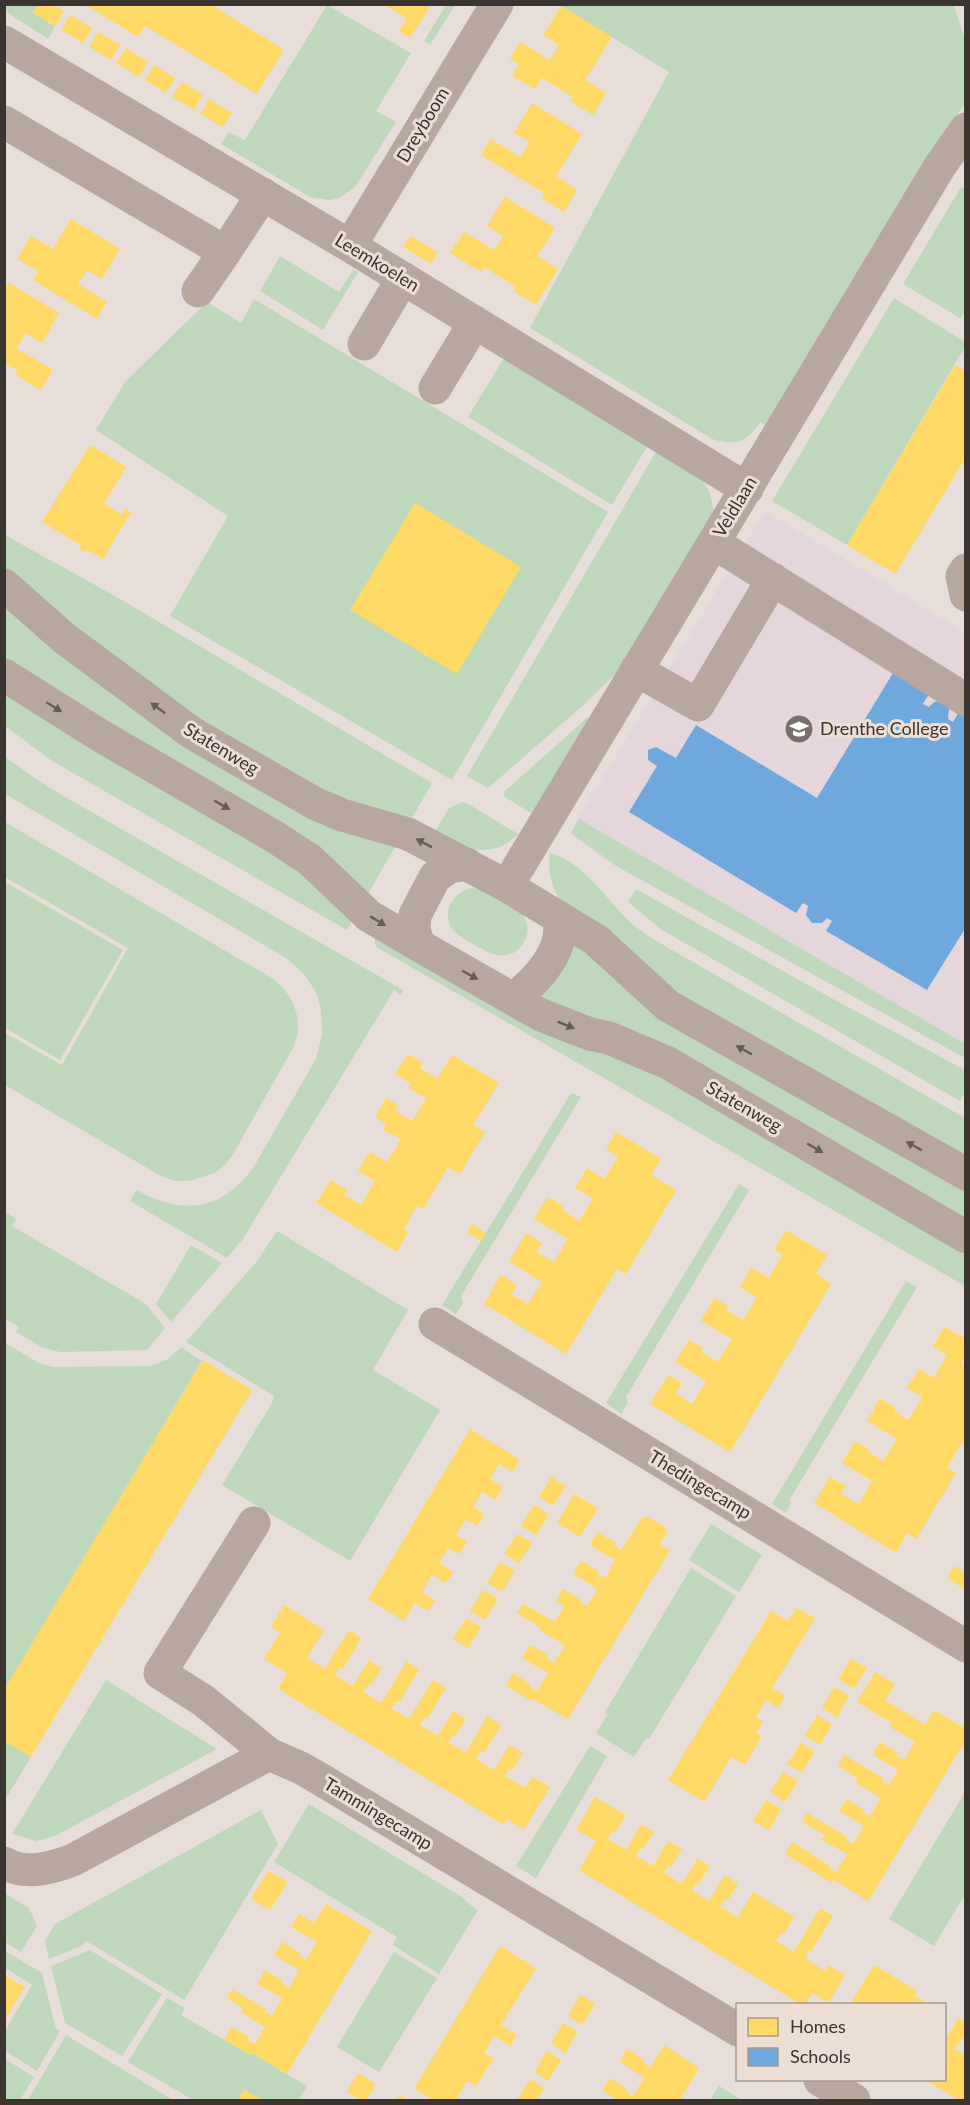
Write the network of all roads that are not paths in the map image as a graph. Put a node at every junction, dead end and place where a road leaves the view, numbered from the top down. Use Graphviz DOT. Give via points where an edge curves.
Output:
graph roads {
  1 [pos="497,4"];
  2 [pos="4,42"];
  3 [pos="4,122"];
  4 [pos="966,129"];
  5 [pos="263,194"];
  6 [pos="350,246"];
  7 [pos="225,252"];
  8 [pos="403,278"];
  9 [pos="198,291"];
  10 [pos="475,322"];
  11 [pos="364,344"];
  12 [pos="435,388"];
  13 [pos="747,489"];
  14 [pos="714,543"];
  15 [pos="966,570"];
  16 [pos="773,579"];
  17 [pos="4,585"];
  18 [pos="966,595"];
  19 [pos="636,670"];
  20 [pos="4,675"];
  21 [pos="966,700"];
  22 [pos="467,864"];
  23 [pos="507,886"];
  24 [pos="560,918"];
  25 [pos="419,945"];
  26 [pos="513,999"];
  27 [pos="966,1174"];
  28 [pos="966,1237"];
  29 [pos="435,1324"];
  30 [pos="254,1523"];
  31 [pos="966,1646"];
  32 [pos="269,1754"];
  33 [pos="4,1863"];
  34 [pos="736,2029"];
  35 [pos="823,2081"];
  36 [pos="854,2100"];
  1 -- 6 [label="street, Dreyboom"];
  2 -- 5 [label="street, Leemkoelen"];
  3 -- 7 [label="street"];
  4 -- 13 [label="street, Veldlaan"];
  5 -- 6 [label="street, Leemkoelen"];
  5 -- 7 [label="street"];
  6 -- 8 [label="street, Leemkoelen"];
  7 -- 9 [label="street"];
  8 -- 10 [label="street, Leemkoelen"];
  8 -- 11 [label="street"];
  10 -- 12 [label="street"];
  10 -- 13 [label="street, Leemkoelen"];
  13 -- 14 [label="street, Veldlaan"];
  14 -- 16 [label="street"];
  14 -- 19 [label="street, Veldlaan"];
  15 -- 18 [label="street" via="962,576"];
  16 -- 19 [label="street" via="698,705"];
  16 -- 21 [label="street"];
  22 -- 17 [label="street, Statenweg, one-way" via="408,834 316,804 192,733 64,638"];
  19 -- 23 [label="street, Veldlaan"];
  20 -- 25 [label="street, Statenweg, one-way" via="310,860 369,916"];
  22 -- 23 [label="street, Statenweg"];
  22 -- 25 [label="street" via="449,867 435,878 415,915"];
  23 -- 24 [label="street, Statenweg"];
  24 -- 26 [label="street" via="557,944 546,964 529,987"];
  27 -- 24 [label="street, Statenweg, one-way" via="668,1006 596,940"];
  25 -- 26 [label="street, Statenweg, one-way"];
  26 -- 28 [label="street, Statenweg, one-way" via="567,1026 609,1038 668,1063"];
  29 -- 31 [label="street, Thedingecamp"];
  30 -- 32 [label="street, Tammingecamp" via="160,1672 204,1701"];
  32 -- 33 [label="street" via="73,1860 42,1871 12,1868"];
  32 -- 34 [label="street, Tammingecamp" via="320,1779"];
  35 -- 36 [label="street"];
}
